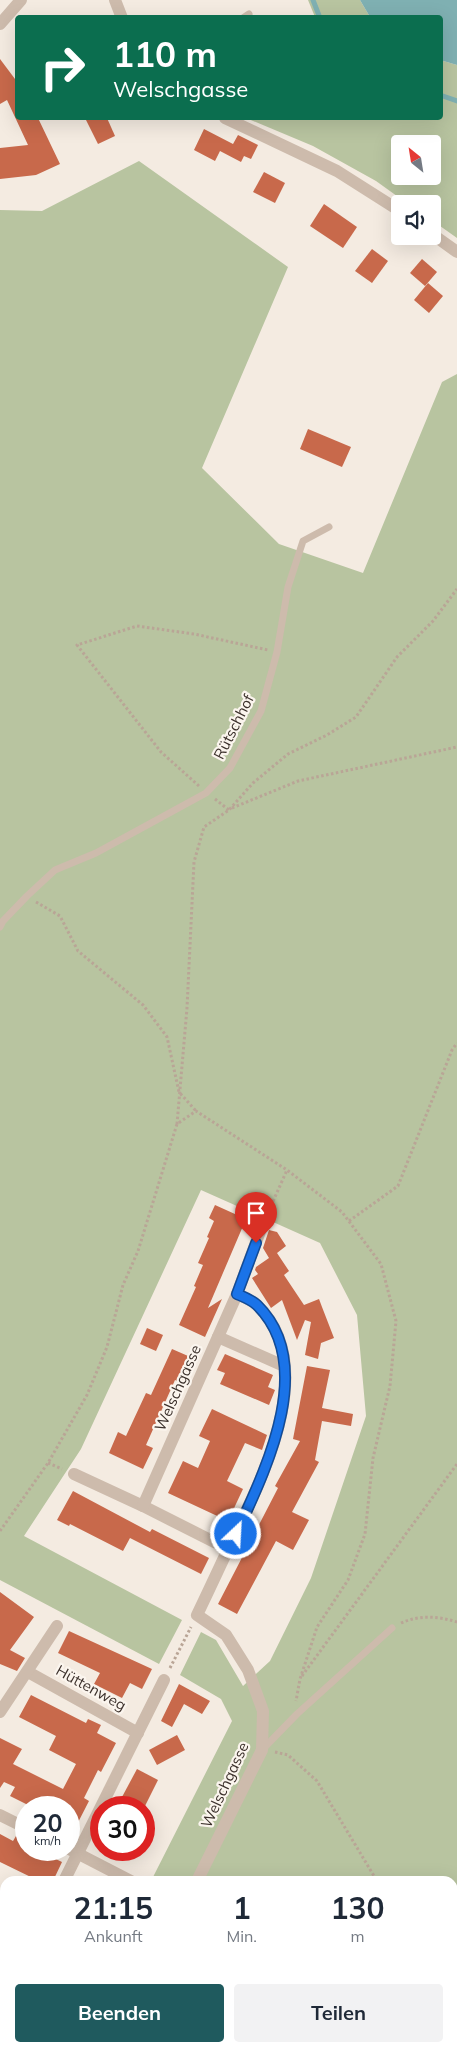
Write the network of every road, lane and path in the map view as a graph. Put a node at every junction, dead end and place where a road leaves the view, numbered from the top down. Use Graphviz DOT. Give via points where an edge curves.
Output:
graph roads {
  1 [pos="20,0"];
  2 [pos="116,0"];
  3 [pos="121,15"];
  4 [pos="0,24"];
  5 [pos="229,120"];
  6 [pos="391,205"];
  7 [pos="441,240"];
  8 [pos="457,252"];
  9 [pos="329,527"];
  10 [pos="457,589"];
  11 [pos="277,652"];
  12 [pos="457,747"];
  13 [pos="206,793"];
  14 [pos="229,810"];
  15 [pos="27,896"];
  16 [pos="0,927"];
  17 [pos="457,1043"];
  18 [pos="178,1092"];
  19 [pos="196,1111"];
  20 [pos="176,1124"];
  21 [pos="287,1170"];
  22 [pos="349,1221"];
  23 [pos="262,1226"];
  24 [pos="237,1294"];
  25 [pos="218,1337"];
  26 [pos="284,1366"];
  27 [pos="457,1464"];
  28 [pos="74,1474"];
  29 [pos="143,1506"];
  30 [pos="0,1531"];
  31 [pos="228,1549"];
  32 [pos="197,1615"];
  33 [pos="457,1622"];
  34 [pos="58,1626"];
  35 [pos="392,1628"];
  36 [pos="28,1672"];
  37 [pos="300,1678"];
  38 [pos="164,1680"];
  39 [pos="0,1712"];
  40 [pos="297,1714"];
  41 [pos="138,1733"];
  42 [pos="262,1750"];
  43 [pos="0,1815"];
  44 [pos="15,1822"];
  45 [pos="80,1839"];
  46 [pos="80,1856"];
  47 [pos="70,1861"];
  48 [pos="66,1876"];
  49 [pos="121,1876"];
  50 [pos="199,1876"];
  51 [pos="374,1876"];
  1 -- 4 [label="street"];
  2 -- 3 [label="street"];
  5 -- 6 [label="street" via="337,172"];
  7 -- 8 [label="street"];
  9 -- 11 [label="lane, Rütschhof" via="303,541 288,586"];
  10 -- 14 [label="path" via="397,657 356,717 288,754 252,783"];
  11 -- 13 [label="lane, Rütschhof" via="261,711 230,768"];
  11 -- 13 [label="path" via="194,634 137,626 77,645 161,752"];
  12 -- 14 [label="path" via="298,781"];
  13 -- 14 [label="path"];
  13 -- 15 [label="lane, Rütschhof" via="96,853 55,870"];
  14 -- 18 [label="path" via="204,827 194,862 188,999"];
  15 -- 16 [label="lane, Rütschhof"];
  15 -- 18 [label="path" via="60,916 78,951 143,1005 167,1037"];
  17 -- 22 [label="path" via="398,1186"];
  18 -- 19 [label="path"];
  18 -- 20 [label="path"];
  19 -- 20 [label="path"];
  19 -- 21 [label="path"];
  20 -- 30 [label="path" via="107,1347 87,1395 48,1463"];
  21 -- 22 [label="path" via="342,1212"];
  21 -- 23 [label="path"];
  22 -- 37 [label="path" via="381,1264 396,1321 391,1377 373,1458 365,1534 348,1580 317,1627"];
  23 -- 24 [label="street, Welschgasse"];
  24 -- 25 [label="street, Welschgasse"];
  24 -- 26 [label="street" via="256,1304 275,1328 282,1345"];
  25 -- 26 [label="street, Welschgasse"];
  25 -- 29 [label="street, Welschgasse"];
  26 -- 31 [label="street" via="284,1394 278,1430 264,1475"];
  27 -- 37 [label="path"];
  28 -- 29 [label="street"];
  29 -- 31 [label="street"];
  31 -- 32 [label="street"];
  32 -- 38 [label="path"];
  32 -- 42 [label="street, Welschgasse" via="226,1635 248,1670 263,1711"];
  33 -- 35 [label="path" via="430,1617 413,1618"];
  34 -- 36 [label="street"];
  35 -- 40 [label="lane"];
  36 -- 39 [label="street"];
  36 -- 41 [label="street, Hüttenweg"];
  37 -- 40 [label="path"];
  38 -- 41 [label="street"];
  40 -- 42 [label="lane"];
  41 -- 45 [label="street"];
  42 -- 50 [label="street, Welschgasse"];
  42 -- 51 [label="path" via="288,1754 317,1781"];
  43 -- 44 [label="street"];
  46 -- 49 [label="street"];
  47 -- 48 [label="street"];
}
